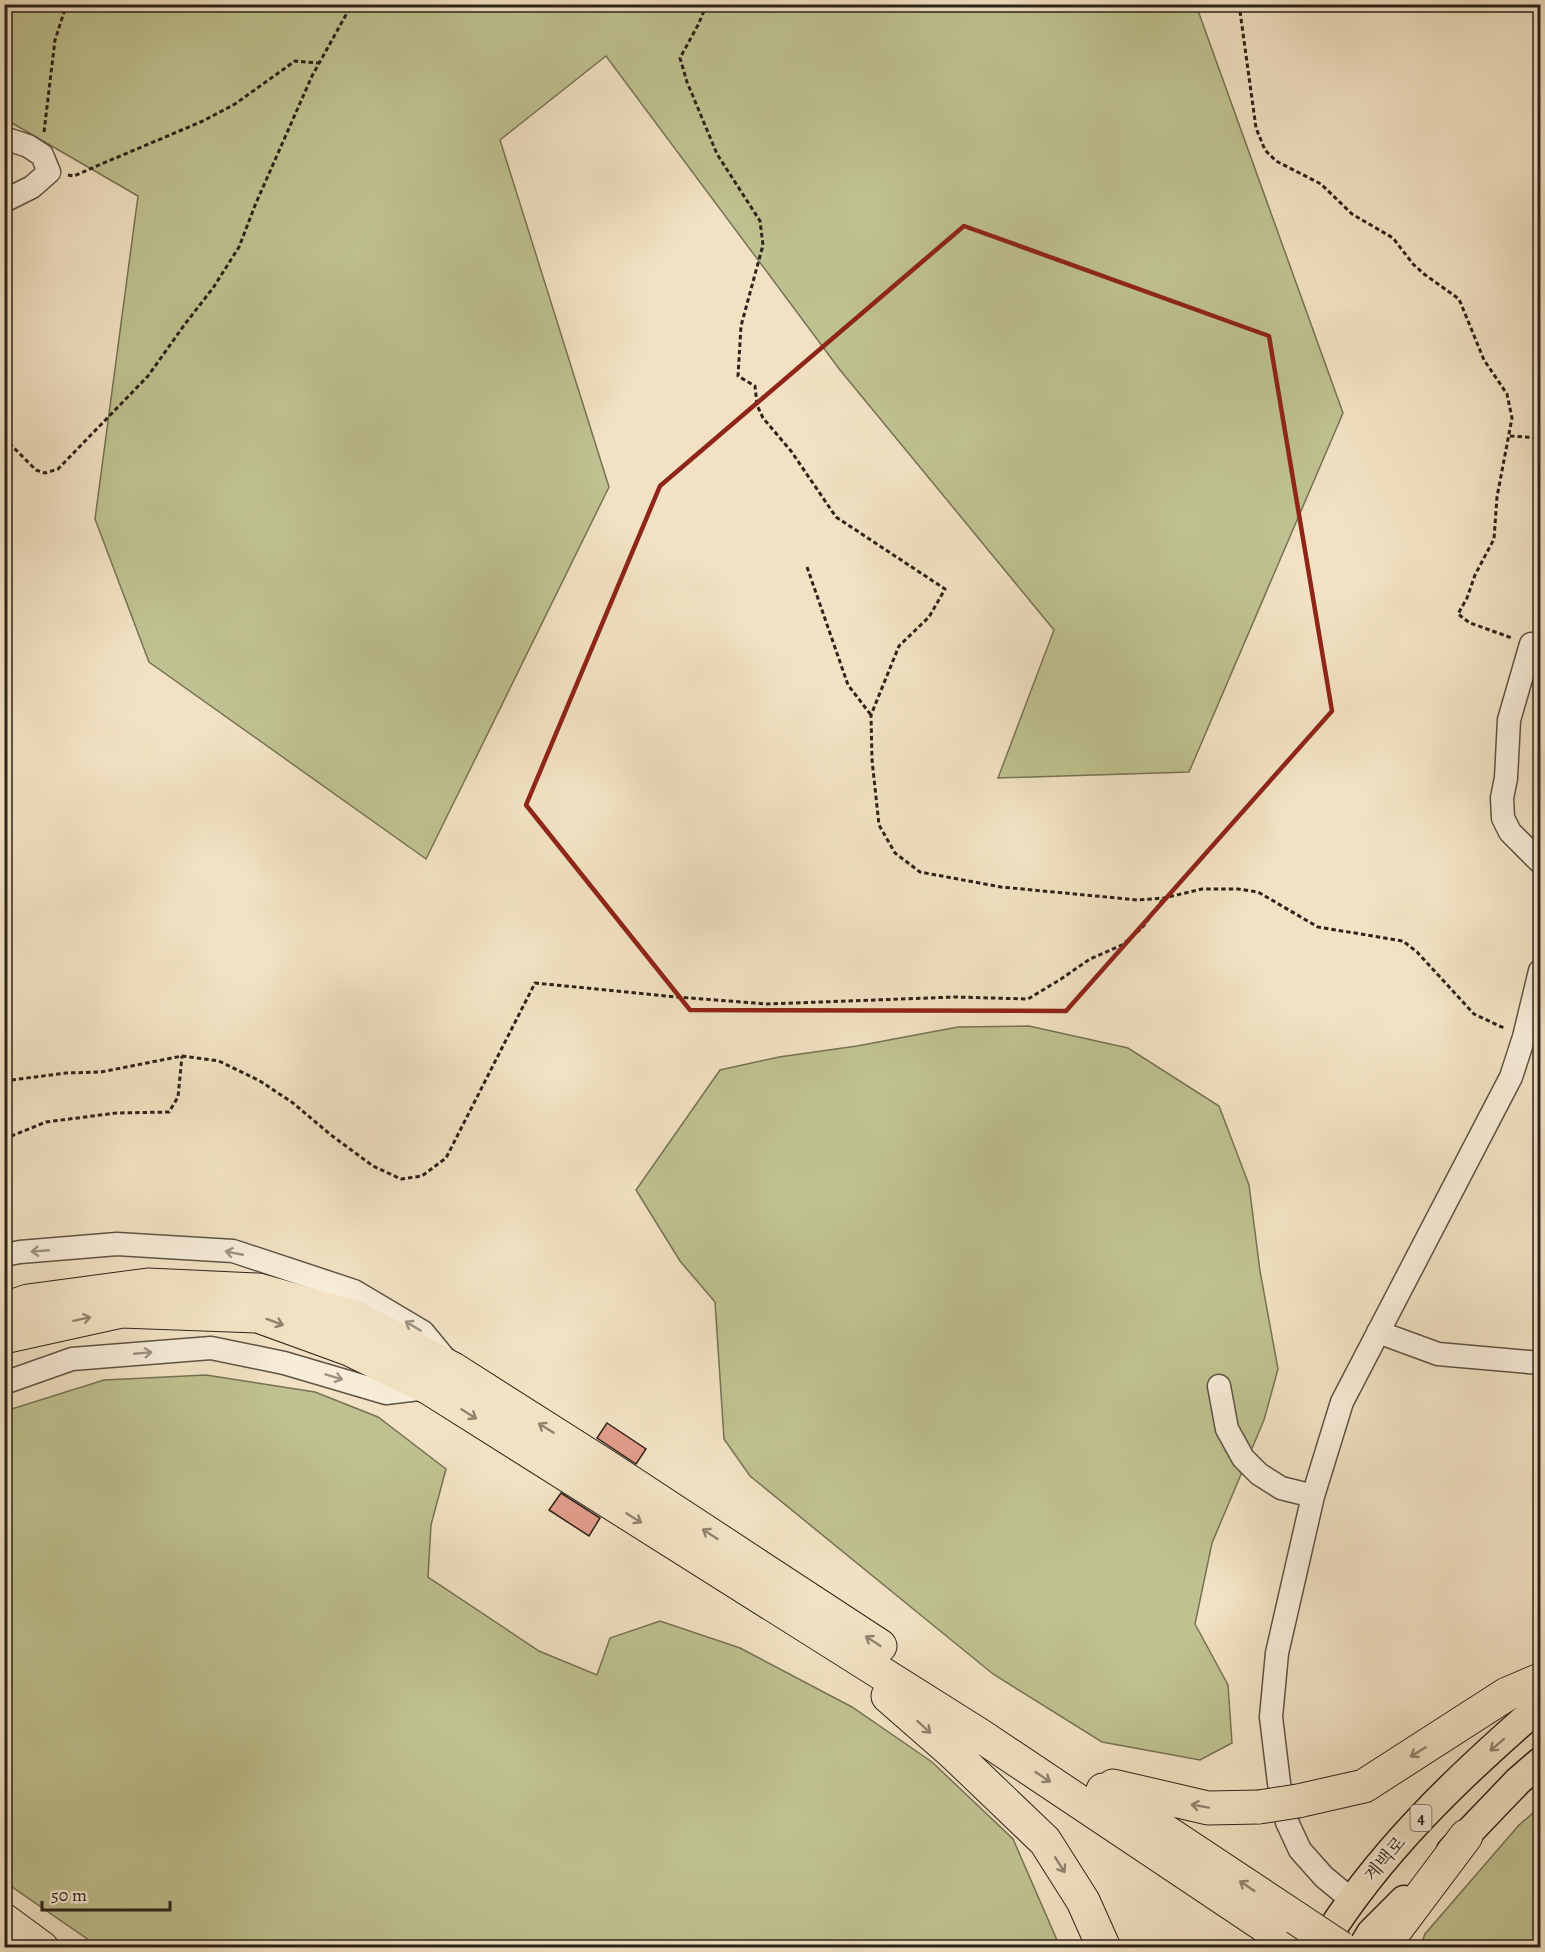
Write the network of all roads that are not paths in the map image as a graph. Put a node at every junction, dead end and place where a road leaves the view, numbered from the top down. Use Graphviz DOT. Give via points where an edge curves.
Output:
graph roads {
  1 [pos="4,138"];
  2 [pos="4,201"];
  3 [pos="1536,644"];
  4 [pos="1540,862"];
  5 [pos="1540,971"];
  6 [pos="4,1256"];
  7 [pos="9,1329"];
  8 [pos="1377,1332"];
  9 [pos="1540,1363"];
  10 [pos="441,1378"];
  11 [pos="4,1383"];
  12 [pos="1220,1386"];
  13 [pos="1312,1496"];
  14 [pos="817,1633"];
  15 [pos="1540,1680"];
  16 [pos="1540,1707"];
  17 [pos="1540,1762"];
  18 [pos="1088,1780"];
  19 [pos="1466,1836"];
  20 [pos="1352,1900"];
  21 [pos="4,1920"];
  22 [pos="1292,1934"];
  23 [pos="42,1947"];
  24 [pos="1104,1947"];
  25 [pos="1320,1947"];
  26 [pos="1341,1947"];
  27 [pos="1362,1947"];
  28 [pos="1382,1947"];
  1 -- 2 [label="street" via="28,146 45,163 32,187"];
  3 -- 4 [label="street" via="1509,720 1502,798 1503,818 1510,832"];
  5 -- 8 [label="street" via="1511,1077"];
  10 -- 6 [label="street, one-way" via="423,1332 354,1291 233,1251 117,1244"];
  7 -- 10 [label="highway" via="28,1301 148,1284 258,1290 357,1318"];
  8 -- 9 [label="street" via="1437,1354"];
  8 -- 13 [label="street" via="1342,1402"];
  11 -- 10 [label="street, one-way" via="72,1359 211,1348 295,1366 386,1393"];
  10 -- 14 [label="highway, one-way"];
  18 -- 10 [label="highway, one-way" via="604,1465"];
  12 -- 13 [label="street" via="1227,1429 1243,1458 1281,1488"];
  13 -- 20 [label="street" via="1277,1653 1271,1718 1287,1822 1300,1850"];
  14 -- 22 [label="highway, one-way"];
  14 -- 24 [label="highway, one-way" via="952,1752 1045,1841 1083,1901"];
  15 -- 18 [label="highway, one-way, bridge" via="1507,1694 1364,1786 1298,1801 1208,1808"];
  16 -- 20 [label="main road, 계백로 / 4, one-way" via="1460,1777"];
  17 -- 19 [label="main road"];
  22 -- 18 [label="highway, one-way"];
  19 -- 27 [label="main road" via="1371,1933"];
  19 -- 28 [label="highway"];
  20 -- 25 [label="main road, 계백로 / 4"];
  21 -- 23 [label="highway"];
  22 -- 26 [label="highway, bridge"];
}
